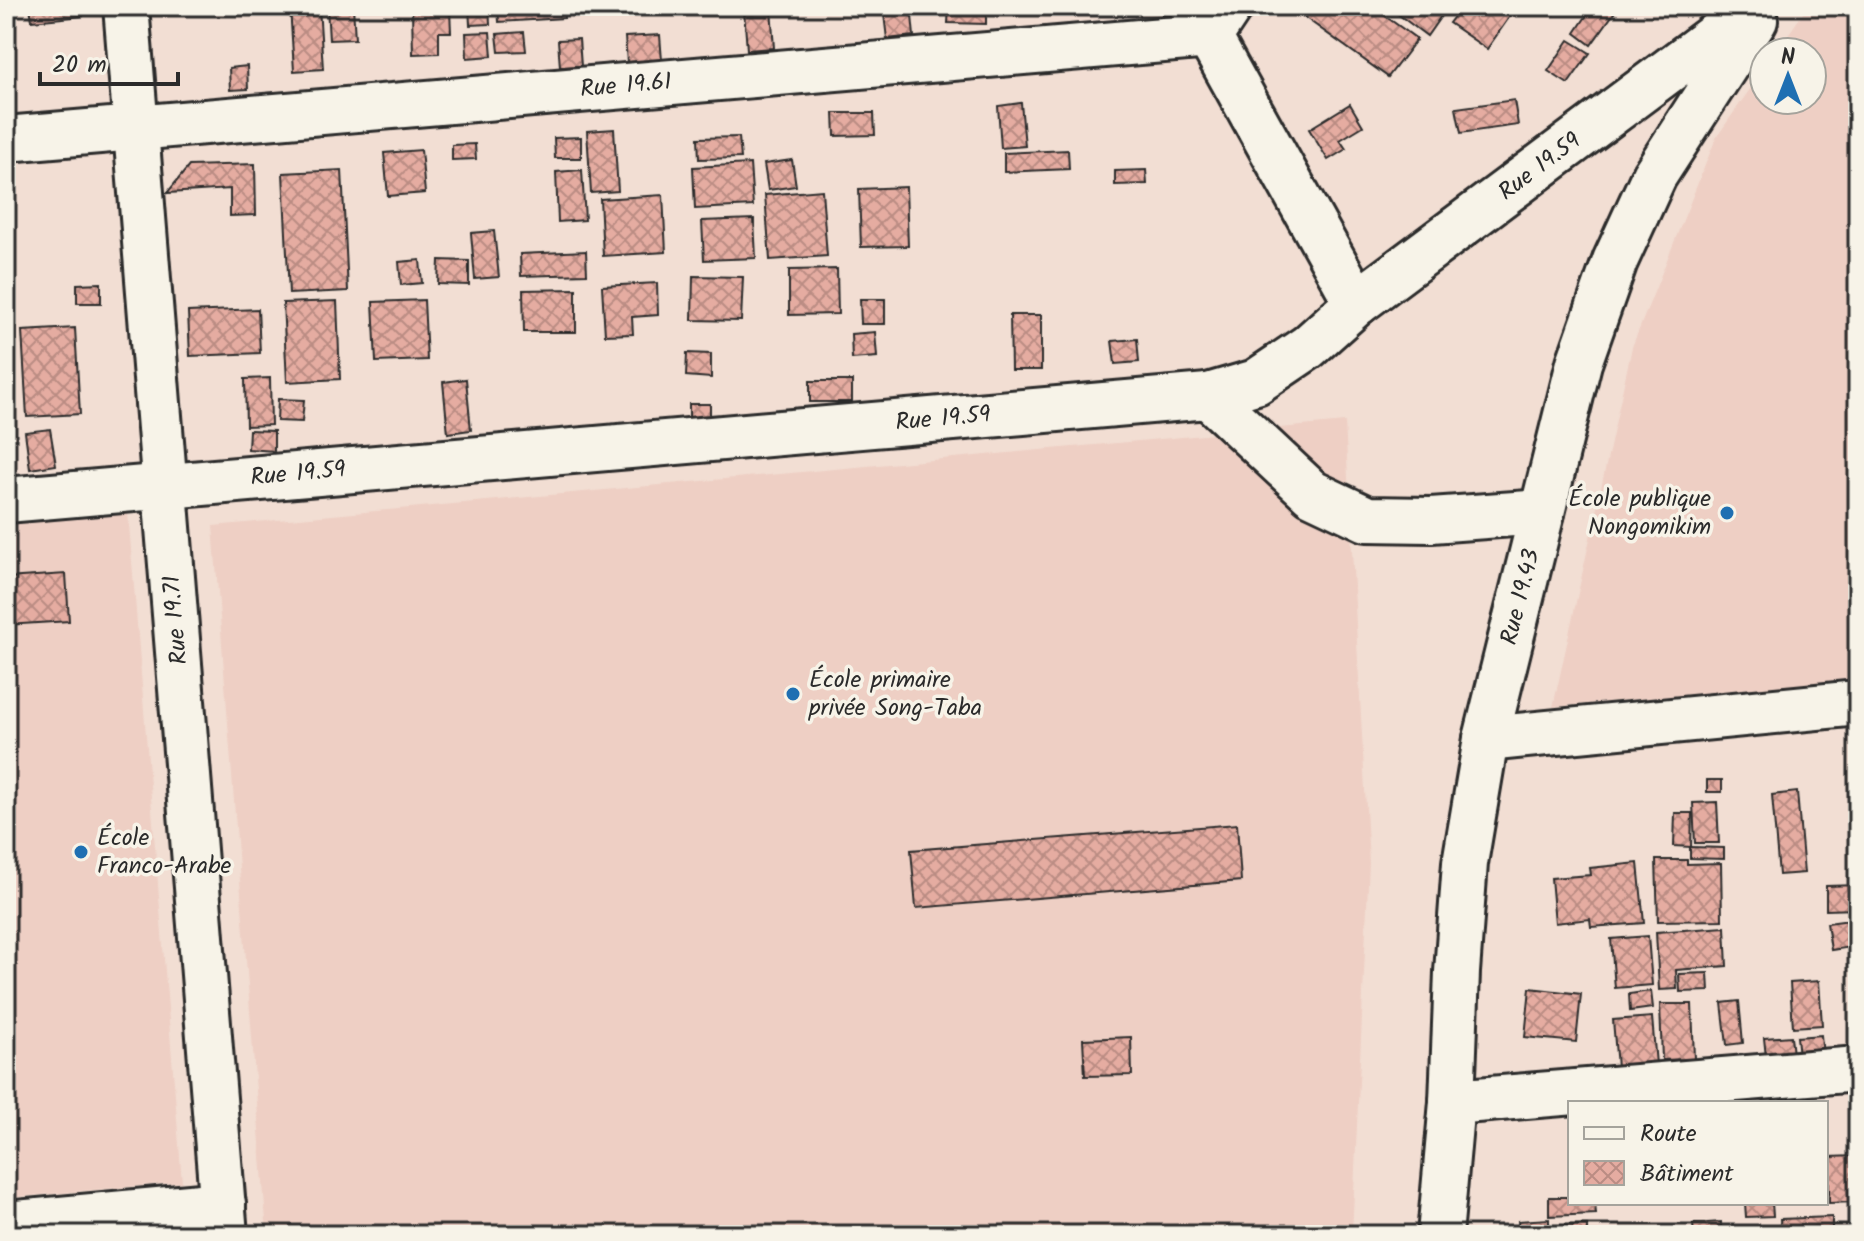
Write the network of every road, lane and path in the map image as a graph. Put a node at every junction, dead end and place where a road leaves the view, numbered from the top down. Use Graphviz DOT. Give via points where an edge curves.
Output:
graph roads {
  1 [pos="126,6"];
  2 [pos="1755,6"];
  3 [pos="1763,6"];
  4 [pos="1210,16"];
  5 [pos="136,129"];
  6 [pos="6,139"];
  7 [pos="1357,303"];
  8 [pos="1208,396"];
  9 [pos="165,485"];
  10 [pos="6,500"];
  11 [pos="1542,512"];
  12 [pos="1858,703"];
  13 [pos="1486,739"];
  14 [pos="1858,1069"];
  15 [pos="1452,1102"];
  16 [pos="224,1220"];
  17 [pos="6,1224"];
  18 [pos="1440,1235"];
  1 -- 5 [label="street, Rue 19.71"];
  2 -- 7 [label="street, Rue 19.59"];
  3 -- 11 [label="street, Rue 19.43" via="1654,176 1615,261 1579,363"];
  4 -- 5 [label="street, Rue 19.61"];
  4 -- 7 [label="street"];
  5 -- 6 [label="street, Rue 19.61"];
  5 -- 9 [label="street, Rue 19.71"];
  7 -- 8 [label="street, Rue 19.59" via="1308,347 1256,382"];
  8 -- 9 [label="street, Rue 19.59"];
  8 -- 11 [label="street" via="1312,493 1367,519"];
  9 -- 10 [label="street, Rue 19.59"];
  9 -- 16 [label="street, Rue 19.71"];
  11 -- 13 [label="street, Rue 19.43"];
  12 -- 13 [label="street"];
  13 -- 15 [label="street, Rue 19.43" via="1465,863"];
  14 -- 15 [label="street"];
  15 -- 18 [label="street, Rue 19.43"];
  16 -- 17 [label="street"];
}
